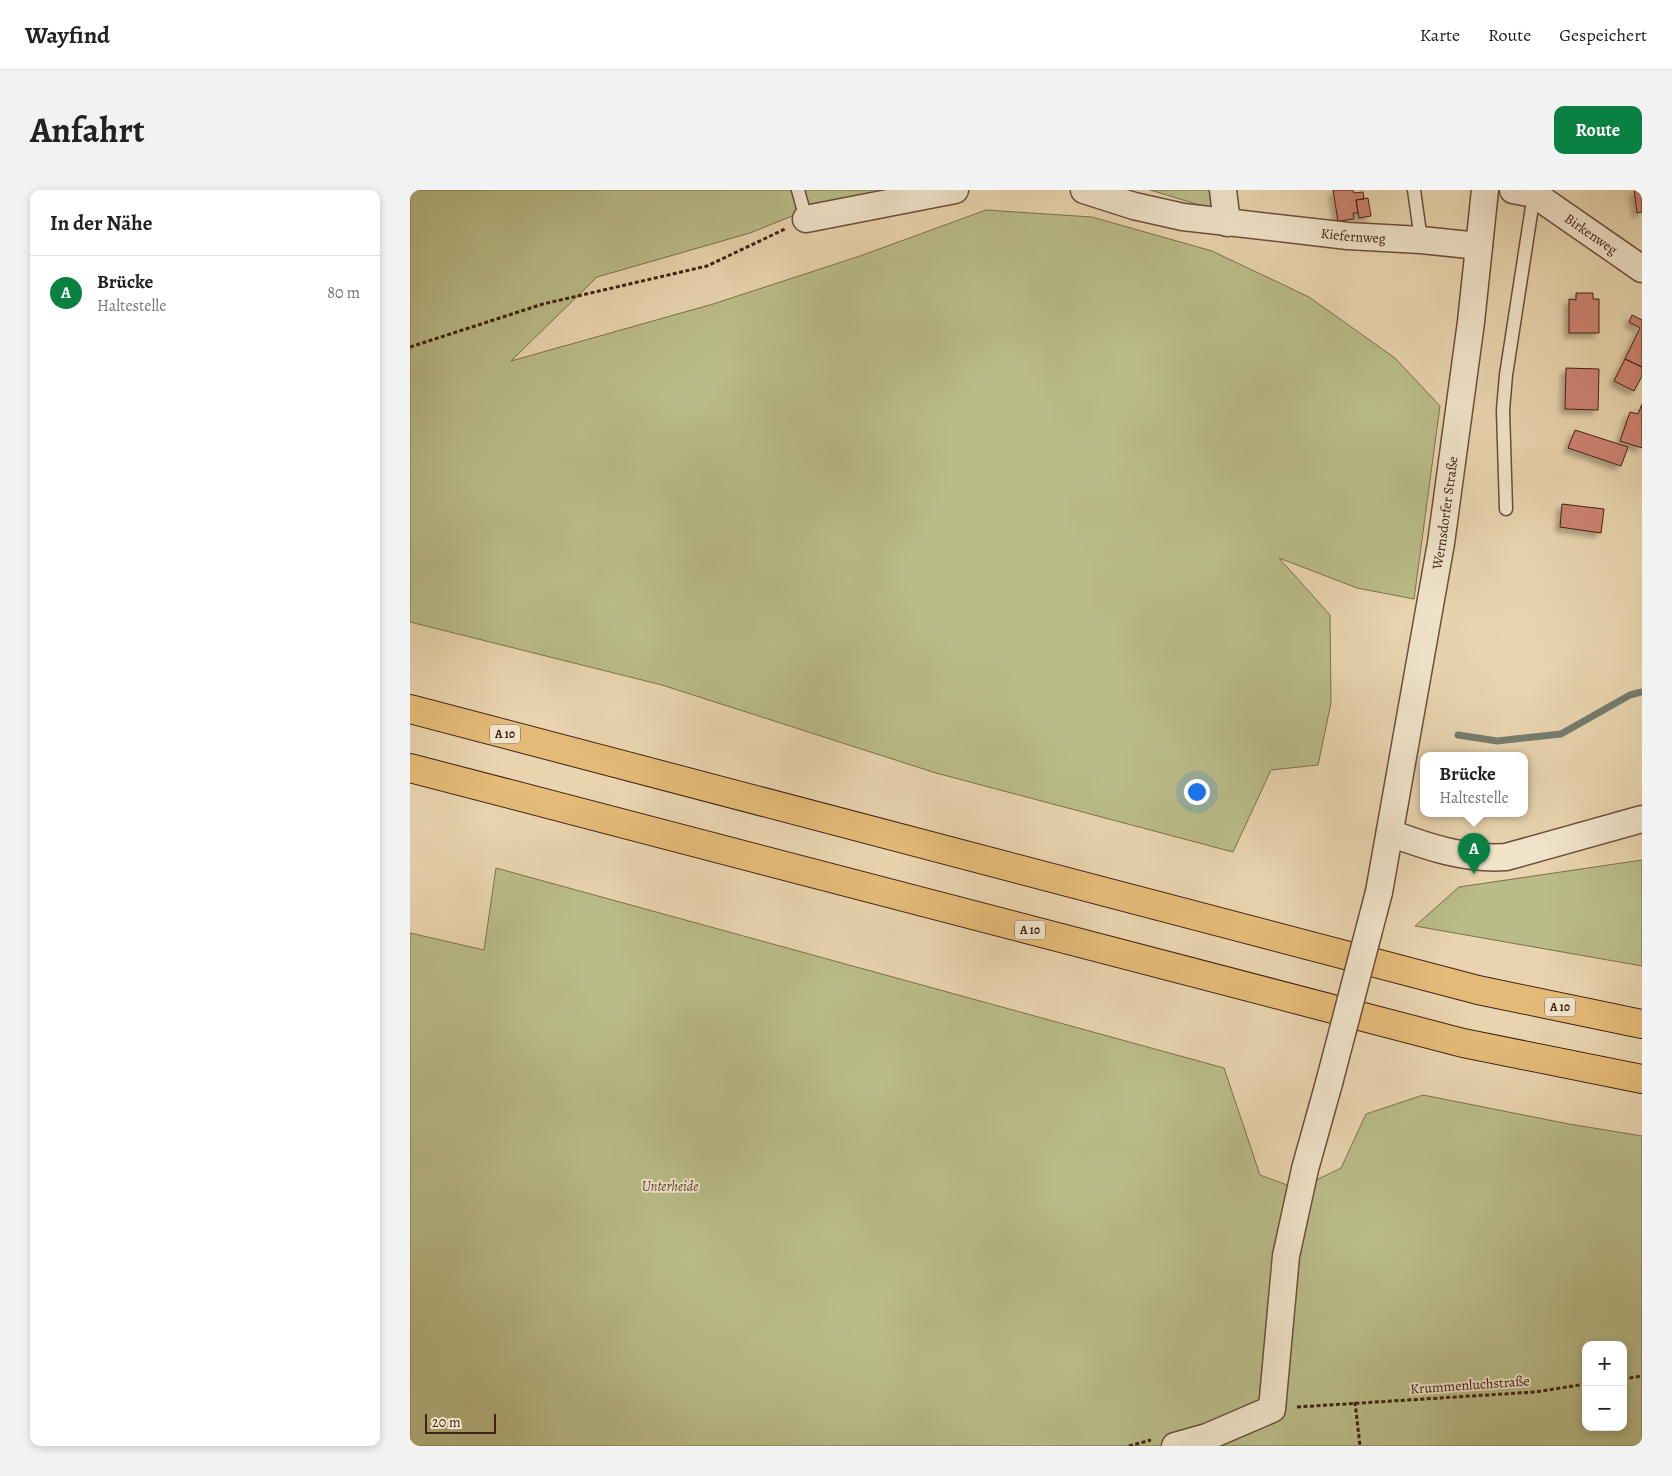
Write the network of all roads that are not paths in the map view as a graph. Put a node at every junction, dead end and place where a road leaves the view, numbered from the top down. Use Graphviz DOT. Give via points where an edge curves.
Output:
graph roads {
  1 [pos="798,190"];
  2 [pos="955,190"];
  3 [pos="1087,190"];
  4 [pos="1223,190"];
  5 [pos="1414,190"];
  6 [pos="1485,190"];
  7 [pos="1523,192"];
  8 [pos="806,219"];
  9 [pos="1227,224"];
  10 [pos="1421,240"];
  11 [pos="1479,246"];
  12 [pos="1642,269"];
  13 [pos="1506,509"];
  14 [pos="410,709"];
  15 [pos="410,768"];
  16 [pos="1642,819"];
  17 [pos="1390,833"];
  18 [pos="1642,1024"];
  19 [pos="1642,1079"];
  20 [pos="1175,1446"];
  1 -- 8 [label="lane"];
  2 -- 8 [label="street"];
  3 -- 9 [label="street, Kiefernweg" via="1134,206"];
  4 -- 9 [label="street"];
  5 -- 10 [label="lane"];
  6 -- 11 [label="street, Wernsdorfer Straße"];
  7 -- 12 [label="street, Birkenweg"];
  7 -- 13 [label="lane" via="1503,410"];
  9 -- 10 [label="street, Kiefernweg"];
  10 -- 11 [label="street, Kiefernweg"];
  11 -- 17 [label="street, Wernsdorfer Straße" via="1441,543"];
  14 -- 18 [label="highway, A 10" via="1478,990"];
  15 -- 19 [label="highway, A 10" via="1463,1043"];
  16 -- 17 [label="street" via="1506,857 1488,858 1442,850"];
  17 -- 20 [label="street, Wernsdorfer Straße, bridge" via="1379,892 1305,1169 1286,1256 1272,1409 1207,1437"];
}
